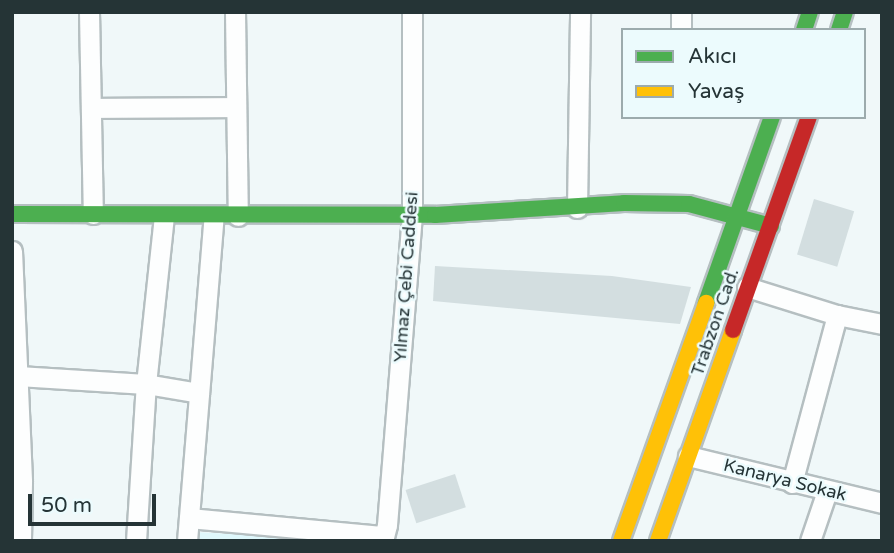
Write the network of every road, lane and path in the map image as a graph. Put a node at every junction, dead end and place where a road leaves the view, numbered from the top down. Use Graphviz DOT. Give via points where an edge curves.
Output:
graph roads {
  1 [pos="89,12"];
  2 [pos="235,12"];
  3 [pos="412,12"];
  4 [pos="580,12"];
  5 [pos="236,107"];
  6 [pos="91,108"];
  7 [pos="771,119"];
  8 [pos="808,119"];
  9 [pos="577,208"];
  10 [pos="12,214"];
  11 [pos="93,214"];
  12 [pos="412,215"];
  13 [pos="164,216"];
  14 [pos="214,216"];
  15 [pos="238,216"];
  16 [pos="737,216"];
  17 [pos="771,226"];
  18 [pos="12,251"];
  19 [pos="747,287"];
  20 [pos="837,315"];
  21 [pos="882,324"];
  22 [pos="18,376"];
  23 [pos="146,384"];
  24 [pos="199,393"];
  25 [pos="688,456"];
  26 [pos="792,483"];
  27 [pos="827,491"];
  28 [pos="882,503"];
  29 [pos="189,518"];
  30 [pos="12,519"];
  31 [pos="383,538"];
  32 [pos="21,539"];
  33 [pos="136,541"];
  34 [pos="187,541"];
  35 [pos="621,541"];
  36 [pos="658,541"];
  37 [pos="810,541"];
  1 -- 6 [label="street"];
  2 -- 5 [label="street"];
  3 -- 12 [label="street, Yılmaz Çebi Caddesi"];
  4 -- 9 [label="street"];
  5 -- 6 [label="street"];
  5 -- 15 [label="street"];
  6 -- 11 [label="street"];
  7 -- 16 [label="main road, Trabzon Cad."];
  8 -- 17 [label="main road, Trabzon Cad."];
  9 -- 12 [label="main road"];
  9 -- 16 [label="main road" via="689,204"];
  10 -- 11 [label="main road"];
  11 -- 13 [label="main road"];
  12 -- 15 [label="main road"];
  12 -- 31 [label="street, Yılmaz Çebi Caddesi"];
  13 -- 14 [label="main road"];
  13 -- 23 [label="street"];
  14 -- 15 [label="main road"];
  14 -- 24 [label="street"];
  16 -- 17 [label="main road"];
  16 -- 35 [label="main road, Trabzon Cad."];
  17 -- 19 [label="main road, Trabzon Cad."];
  18 -- 22 [label="street"];
  19 -- 20 [label="street"];
  19 -- 25 [label="main road, Trabzon Cad."];
  20 -- 21 [label="street"];
  20 -- 26 [label="street"];
  22 -- 23 [label="street"];
  22 -- 32 [label="street"];
  23 -- 24 [label="street"];
  23 -- 33 [label="street"];
  24 -- 29 [label="street"];
  25 -- 26 [label="street, Kanarya Sokak"];
  25 -- 36 [label="main road, Trabzon Cad."];
  26 -- 27 [label="street, Kanarya Sokak"];
  27 -- 28 [label="street, Kanarya Sokak"];
  27 -- 37 [label="street"];
  29 -- 31 [label="street"];
  29 -- 34 [label="street"];
  30 -- 32 [label="street"];
}
